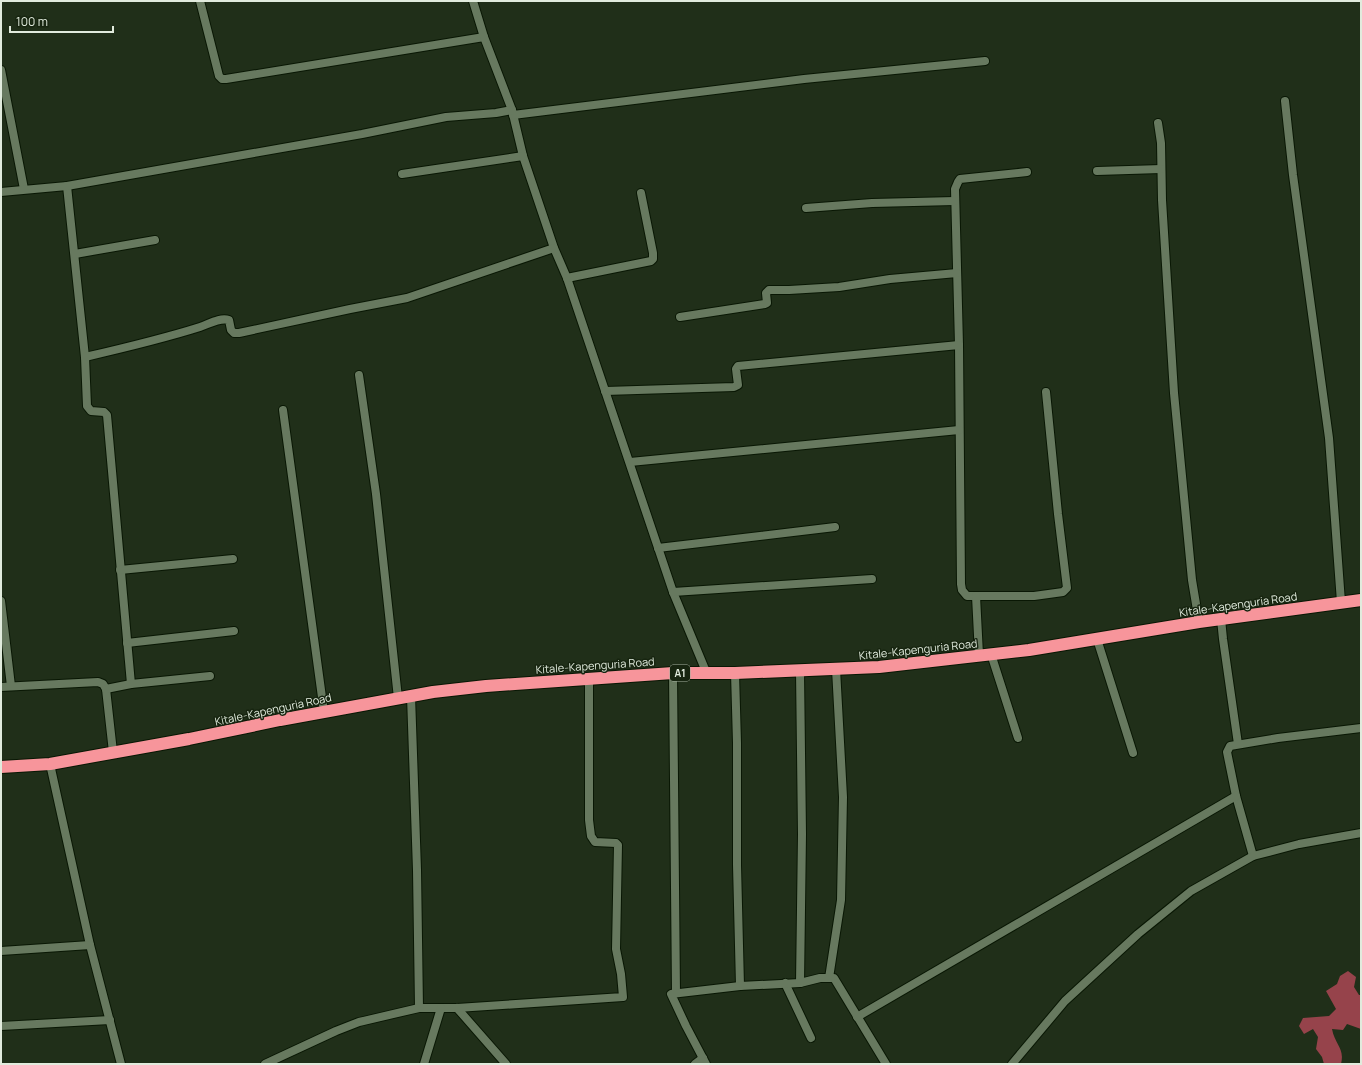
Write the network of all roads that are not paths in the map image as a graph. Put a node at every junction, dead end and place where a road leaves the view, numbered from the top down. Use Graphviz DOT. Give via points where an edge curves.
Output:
graph roads {
  1 [pos="200,1"];
  2 [pos="473,1"];
  3 [pos="484,37"];
  4 [pos="985,60"];
  5 [pos="1,70"];
  6 [pos="1285,101"];
  7 [pos="512,113"];
  8 [pos="1158,123"];
  9 [pos="523,156"];
  10 [pos="1161,169"];
  11 [pos="1097,171"];
  12 [pos="1027,172"];
  13 [pos="402,174"];
  14 [pos="67,186"];
  15 [pos="24,189"];
  16 [pos="1,192"];
  17 [pos="641,193"];
  18 [pos="955,201"];
  19 [pos="806,208"];
  20 [pos="155,240"];
  21 [pos="554,248"];
  22 [pos="74,254"];
  23 [pos="957,273"];
  24 [pos="567,278"];
  25 [pos="680,317"];
  26 [pos="959,345"];
  27 [pos="86,357"];
  28 [pos="359,375"];
  29 [pos="605,390"];
  30 [pos="1046,392"];
  31 [pos="283,410"];
  32 [pos="959,430"];
  33 [pos="630,462"];
  34 [pos="836,527"];
  35 [pos="658,548"];
  36 [pos="232,559"];
  37 [pos="120,570"];
  38 [pos="872,579"];
  39 [pos="673,592"];
  40 [pos="976,596"];
  41 [pos="1361,600"];
  42 [pos="1,601"];
  43 [pos="1341,602"];
  44 [pos="1221,619"];
  45 [pos="1199,622"];
  46 [pos="234,631"];
  47 [pos="1097,639"];
  48 [pos="127,643"];
  49 [pos="991,654"];
  50 [pos="979,655"];
  51 [pos="836,669"];
  52 [pos="800,671"];
  53 [pos="673,673"];
  54 [pos="707,674"];
  55 [pos="735,674"];
  56 [pos="210,676"];
  57 [pos="589,678"];
  58 [pos="131,684"];
  59 [pos="1,686"];
  60 [pos="11,686"];
  61 [pos="106,689"];
  62 [pos="411,696"];
  63 [pos="398,698"];
  64 [pos="324,712"];
  65 [pos="1361,728"];
  66 [pos="1018,738"];
  67 [pos="1238,744"];
  68 [pos="113,752"];
  69 [pos="1133,753"];
  70 [pos="50,764"];
  71 [pos="1,767"];
  72 [pos="1236,796"];
  73 [pos="1361,833"];
  74 [pos="1253,856"];
  75 [pos="90,944"];
  76 [pos="1,951"];
  77 [pos="830,978"];
  78 [pos="800,982"];
  79 [pos="785,983"];
  80 [pos="740,986"];
  81 [pos="676,993"];
  82 [pos="419,1008"];
  83 [pos="441,1008"];
  84 [pos="457,1008"];
  85 [pos="858,1017"];
  86 [pos="110,1020"];
  87 [pos="1,1026"];
  88 [pos="811,1038"];
  89 [pos="705,1061"];
  90 [pos="121,1064"];
  91 [pos="265,1064"];
  92 [pos="424,1064"];
  93 [pos="506,1064"];
  94 [pos="695,1064"];
  95 [pos="886,1064"];
  96 [pos="1012,1064"];
  1 -- 3 [label="street" via="219,76 222,79"];
  2 -- 3 [label="street"];
  3 -- 7 [label="street"];
  4 -- 7 [label="street"];
  5 -- 15 [label="street"];
  6 -- 43 [label="street" via="1329,438"];
  7 -- 9 [label="street"];
  7 -- 14 [label="street" via="446,117"];
  8 -- 10 [label="street"];
  9 -- 13 [label="street"];
  9 -- 21 [label="street"];
  10 -- 11 [label="street"];
  10 -- 45 [label="street" via="1174,393 1192,580"];
  12 -- 18 [label="street" via="960,179 956,185"];
  14 -- 15 [label="street"];
  14 -- 22 [label="street"];
  15 -- 16 [label="street"];
  17 -- 24 [label="street" via="653,259"];
  18 -- 19 [label="street"];
  18 -- 23 [label="street"];
  20 -- 22 [label="street"];
  21 -- 24 [label="street"];
  21 -- 27 [label="street" via="407,298 239,333 234,333 229,320 223,319"];
  22 -- 27 [label="street"];
  23 -- 25 [label="street" via="839,287 769,290 766,293 765,304"];
  23 -- 26 [label="street"];
  24 -- 29 [label="street"];
  26 -- 29 [label="street" via="738,366 738,385 734,387"];
  26 -- 32 [label="street"];
  27 -- 37 [label="street" via="87,406 91,411 104,412 107,415"];
  28 -- 63 [label="street" via="376,494"];
  29 -- 33 [label="street"];
  30 -- 40 [label="street" via="1067,588 1063,592 1034,596"];
  31 -- 64 [label="street"];
  32 -- 33 [label="street"];
  32 -- 40 [label="street" via="961,584 964,594"];
  33 -- 35 [label="street"];
  34 -- 35 [label="street"];
  35 -- 39 [label="street"];
  36 -- 37 [label="street"];
  37 -- 48 [label="street"];
  38 -- 39 [label="street"];
  39 -- 54 [label="street"];
  40 -- 50 [label="street"];
  41 -- 43 [label="highway, Kitale-Kapenguria Road / A1"];
  42 -- 60 [label="street"];
  43 -- 44 [label="highway, Kitale-Kapenguria Road / A1"];
  44 -- 45 [label="highway, Kitale-Kapenguria Road / A1"];
  44 -- 67 [label="street"];
  45 -- 47 [label="highway, Kitale-Kapenguria Road / A1"];
  46 -- 48 [label="street"];
  47 -- 49 [label="highway, Kitale-Kapenguria Road / A1"];
  47 -- 69 [label="street"];
  48 -- 58 [label="street"];
  49 -- 50 [label="highway, Kitale-Kapenguria Road / A1"];
  49 -- 66 [label="street"];
  50 -- 51 [label="highway, Kitale-Kapenguria Road / A1" via="879,667"];
  51 -- 52 [label="highway, Kitale-Kapenguria Road / A1"];
  51 -- 77 [label="street" via="843,797 841,900"];
  52 -- 55 [label="highway, Kitale-Kapenguria Road / A1"];
  52 -- 78 [label="street"];
  53 -- 54 [label="highway, Kitale-Kapenguria Road / A1"];
  53 -- 57 [label="highway, Kitale-Kapenguria Road / A1"];
  53 -- 81 [label="street"];
  54 -- 55 [label="highway, Kitale-Kapenguria Road / A1"];
  55 -- 80 [label="street"];
  56 -- 58 [label="street"];
  57 -- 62 [label="highway, Kitale-Kapenguria Road / A1" via="486,686"];
  57 -- 84 [label="street" via="589,820 591,836 595,842 618,845 616,949 623,997"];
  58 -- 61 [label="street"];
  59 -- 60 [label="street"];
  60 -- 61 [label="street" via="98,682"];
  61 -- 68 [label="street"];
  62 -- 63 [label="highway, Kitale-Kapenguria Road / A1"];
  62 -- 82 [label="street"];
  63 -- 64 [label="highway, Kitale-Kapenguria Road / A1"];
  64 -- 68 [label="highway, Kitale-Kapenguria Road / A1"];
  65 -- 67 [label="street"];
  67 -- 72 [label="street" via="1230,746 1227,752"];
  68 -- 70 [label="highway, Kitale-Kapenguria Road / A1"];
  70 -- 71 [label="highway, Kitale-Kapenguria Road / A1"];
  70 -- 75 [label="street"];
  72 -- 74 [label="street"];
  72 -- 85 [label="street"];
  73 -- 74 [label="street" via="1299,844"];
  74 -- 96 [label="street" via="1191,891 1138,934 1065,1001"];
  75 -- 76 [label="street"];
  75 -- 86 [label="street"];
  77 -- 78 [label="street"];
  77 -- 85 [label="street" via="834,978"];
  78 -- 79 [label="street"];
  79 -- 80 [label="street"];
  79 -- 88 [label="street"];
  80 -- 81 [label="street"];
  81 -- 89 [label="street" via="671,994"];
  82 -- 83 [label="street"];
  82 -- 91 [label="street" via="359,1022"];
  83 -- 84 [label="street"];
  83 -- 92 [label="street"];
  84 -- 93 [label="street"];
  85 -- 95 [label="street"];
  86 -- 87 [label="street"];
  86 -- 90 [label="street"];
  89 -- 94 [label="street"];
}
